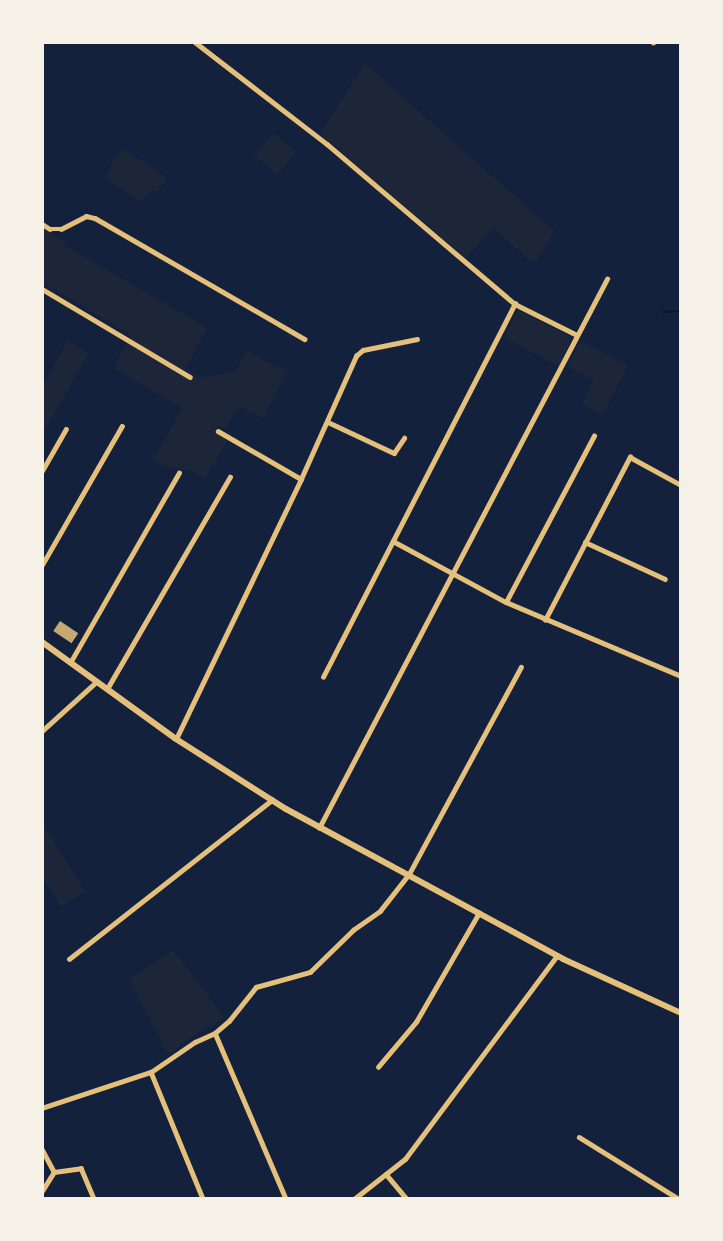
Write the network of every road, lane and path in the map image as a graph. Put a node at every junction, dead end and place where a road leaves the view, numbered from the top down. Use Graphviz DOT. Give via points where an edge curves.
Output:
graph roads {
  1 [pos="195,42"];
  2 [pos="42,224"];
  3 [pos="607,279"];
  4 [pos="42,289"];
  5 [pos="515,304"];
  6 [pos="577,335"];
  7 [pos="305,339"];
  8 [pos="417,339"];
  9 [pos="190,377"];
  10 [pos="328,422"];
  11 [pos="122,426"];
  12 [pos="66,429"];
  13 [pos="218,431"];
  14 [pos="594,436"];
  15 [pos="404,438"];
  16 [pos="42,471"];
  17 [pos="179,473"];
  18 [pos="230,477"];
  19 [pos="301,479"];
  20 [pos="681,485"];
  21 [pos="393,541"];
  22 [pos="585,542"];
  23 [pos="42,565"];
  24 [pos="452,573"];
  25 [pos="665,579"];
  26 [pos="506,602"];
  27 [pos="545,620"];
  28 [pos="42,642"];
  29 [pos="70,663"];
  30 [pos="521,668"];
  31 [pos="681,676"];
  32 [pos="323,677"];
  33 [pos="96,682"];
  34 [pos="107,689"];
  35 [pos="42,731"];
  36 [pos="176,739"];
  37 [pos="272,800"];
  38 [pos="320,828"];
  39 [pos="409,874"];
  40 [pos="479,913"];
  41 [pos="557,956"];
  42 [pos="69,959"];
  43 [pos="681,1013"];
  44 [pos="216,1033"];
  45 [pos="378,1067"];
  46 [pos="151,1072"];
  47 [pos="42,1108"];
  48 [pos="579,1137"];
  49 [pos="42,1150"];
  50 [pos="54,1172"];
  51 [pos="386,1174"];
  52 [pos="42,1191"];
  53 [pos="94,1199"];
  54 [pos="203,1199"];
  55 [pos="286,1199"];
  56 [pos="354,1199"];
  57 [pos="407,1199"];
  58 [pos="679,1199"];
  1 -- 5 [label="street" via="327,144"];
  2 -- 7 [label="street" via="61,229 86,216 95,218"];
  3 -- 6 [label="street"];
  4 -- 9 [label="street"];
  5 -- 6 [label="street"];
  5 -- 21 [label="street"];
  6 -- 24 [label="street"];
  8 -- 10 [label="street" via="363,350 356,356"];
  10 -- 15 [label="street" via="394,453"];
  10 -- 19 [label="street"];
  11 -- 23 [label="street"];
  12 -- 16 [label="street"];
  13 -- 19 [label="street"];
  14 -- 26 [label="street"];
  17 -- 29 [label="street"];
  18 -- 34 [label="street"];
  19 -- 36 [label="street"];
  20 -- 22 [label="street" via="630,457"];
  21 -- 24 [label="street"];
  21 -- 32 [label="street"];
  22 -- 25 [label="street"];
  22 -- 27 [label="street"];
  24 -- 26 [label="street"];
  24 -- 38 [label="street"];
  26 -- 27 [label="street"];
  27 -- 31 [label="street"];
  28 -- 29 [label="main road"];
  29 -- 33 [label="main road"];
  30 -- 39 [label="street"];
  33 -- 34 [label="main road"];
  33 -- 35 [label="street"];
  34 -- 36 [label="main road"];
  36 -- 37 [label="main road"];
  37 -- 38 [label="main road"];
  37 -- 42 [label="street"];
  38 -- 39 [label="main road"];
  39 -- 40 [label="main road"];
  39 -- 44 [label="street" via="380,911 353,930 310,972 256,987"];
  40 -- 41 [label="main road"];
  40 -- 45 [label="street" via="416,1022"];
  41 -- 43 [label="main road"];
  41 -- 51 [label="street" via="405,1159"];
  44 -- 46 [label="street" via="195,1042"];
  44 -- 55 [label="street"];
  46 -- 47 [label="street"];
  46 -- 54 [label="street"];
  48 -- 58 [label="street"];
  49 -- 50 [label="street"];
  50 -- 52 [label="street"];
  50 -- 53 [label="street" via="81,1168"];
  51 -- 56 [label="street"];
  51 -- 57 [label="street"];
}
